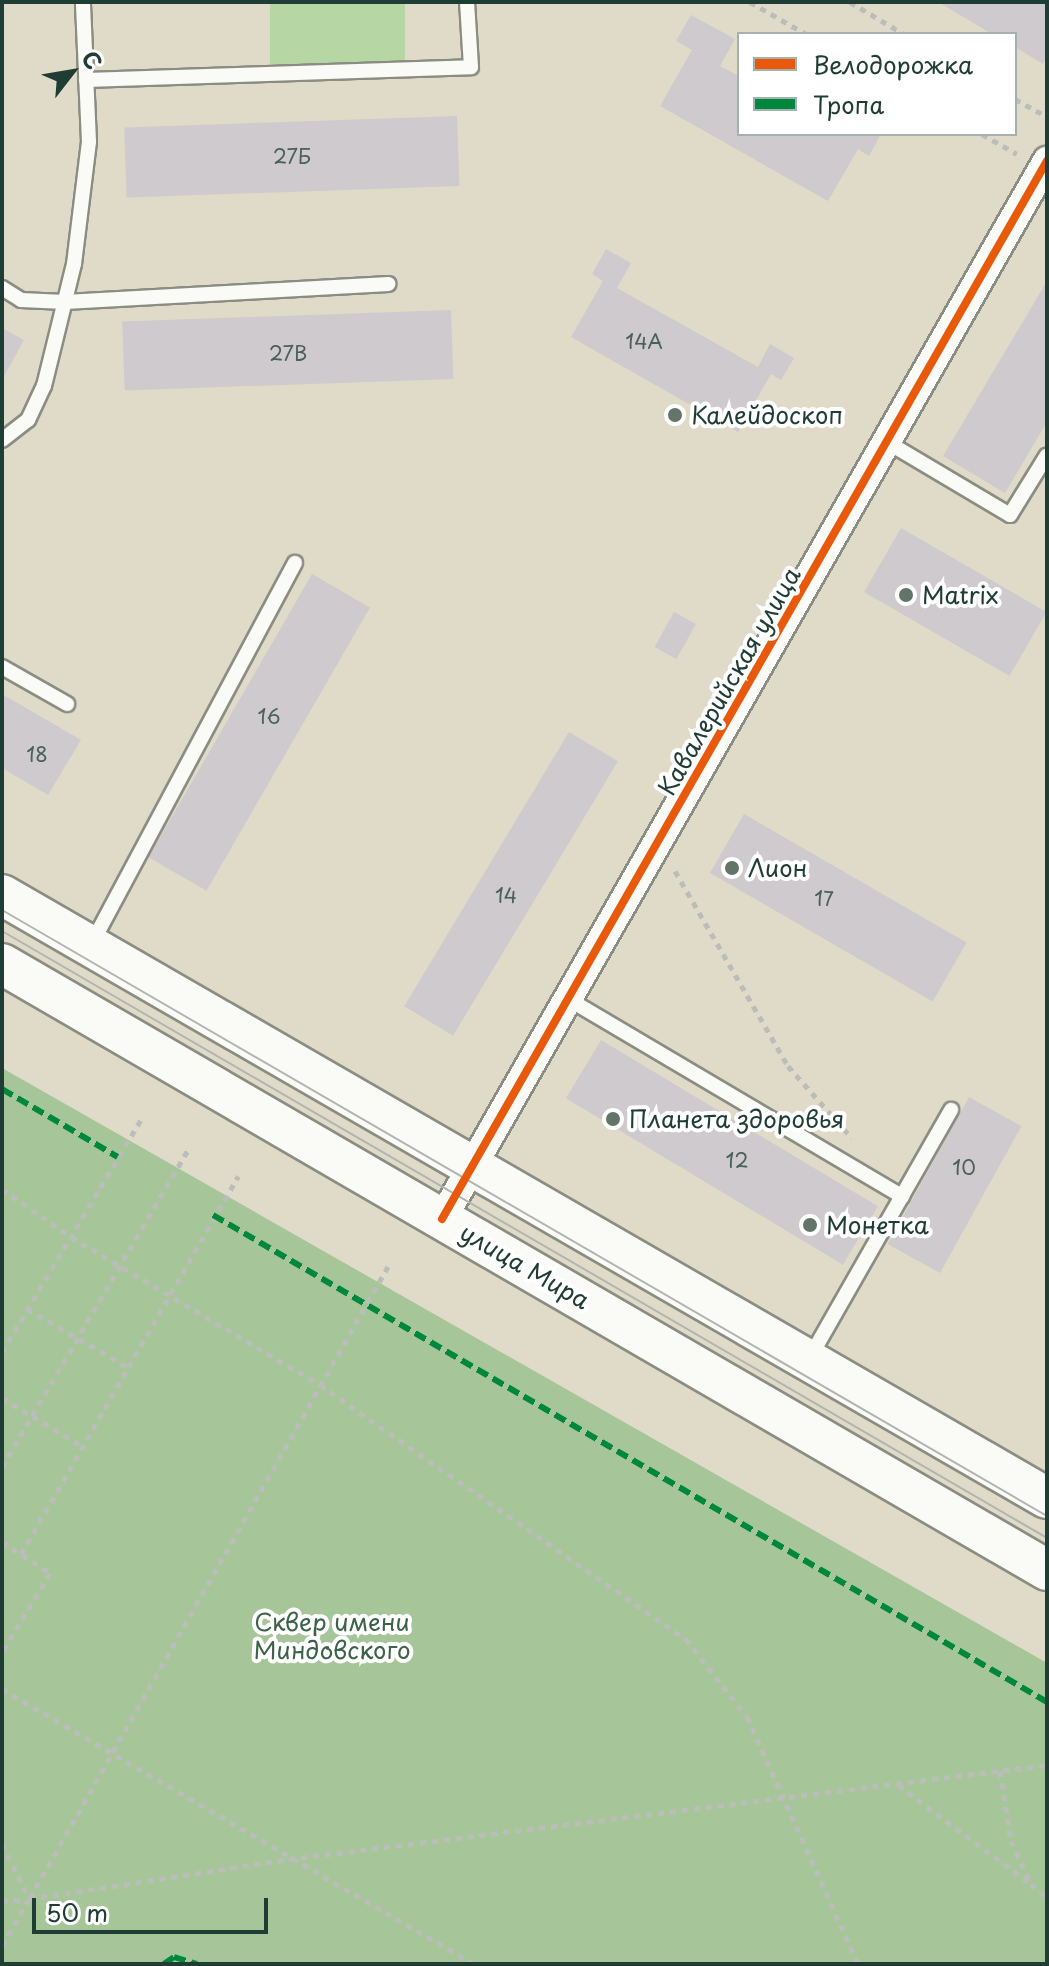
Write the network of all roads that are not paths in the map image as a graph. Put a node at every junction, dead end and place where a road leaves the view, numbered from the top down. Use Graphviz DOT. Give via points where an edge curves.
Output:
graph roads {
  1 [pos="83,2"];
  2 [pos="467,2"];
  3 [pos="86,80"];
  4 [pos="1047,161"];
  5 [pos="389,284"];
  6 [pos="2,288"];
  7 [pos="65,302"];
  8 [pos="2,440"];
  9 [pos="887,442"];
  10 [pos="1047,455"];
  11 [pos="295,563"];
  12 [pos="2,667"];
  13 [pos="67,704"];
  14 [pos="2,895"];
  15 [pos="89,947"];
  16 [pos="2,964"];
  17 [pos="570,1000"];
  18 [pos="951,1110"];
  19 [pos="472,1165"];
  20 [pos="902,1196"];
  21 [pos="442,1219"];
  22 [pos="809,1360"];
  23 [pos="1047,1498"];
  24 [pos="1047,1570"];
  1 -- 3 [label="lane"];
  2 -- 3 [label="lane" via="471,67"];
  3 -- 7 [label="lane" via="84,197"];
  4 -- 9 [label="street, Кавалерийская улица"];
  5 -- 7 [label="lane"];
  6 -- 7 [label="lane" via="21,300"];
  7 -- 8 [label="lane" via="44,386 28,420"];
  9 -- 10 [label="lane" via="1010,515"];
  9 -- 17 [label="street, Кавалерийская улица"];
  11 -- 15 [label="lane"];
  12 -- 13 [label="lane"];
  14 -- 15 [label="main road"];
  15 -- 19 [label="main road"];
  16 -- 21 [label="main road, улица Мира"];
  17 -- 19 [label="street, Кавалерийская улица"];
  17 -- 20 [label="lane"];
  18 -- 20 [label="lane"];
  19 -- 21 [label="street, Кавалерийская улица"];
  19 -- 22 [label="main road"];
  20 -- 22 [label="lane"];
  21 -- 24 [label="main road, улица Мира"];
  22 -- 23 [label="main road"];
}
